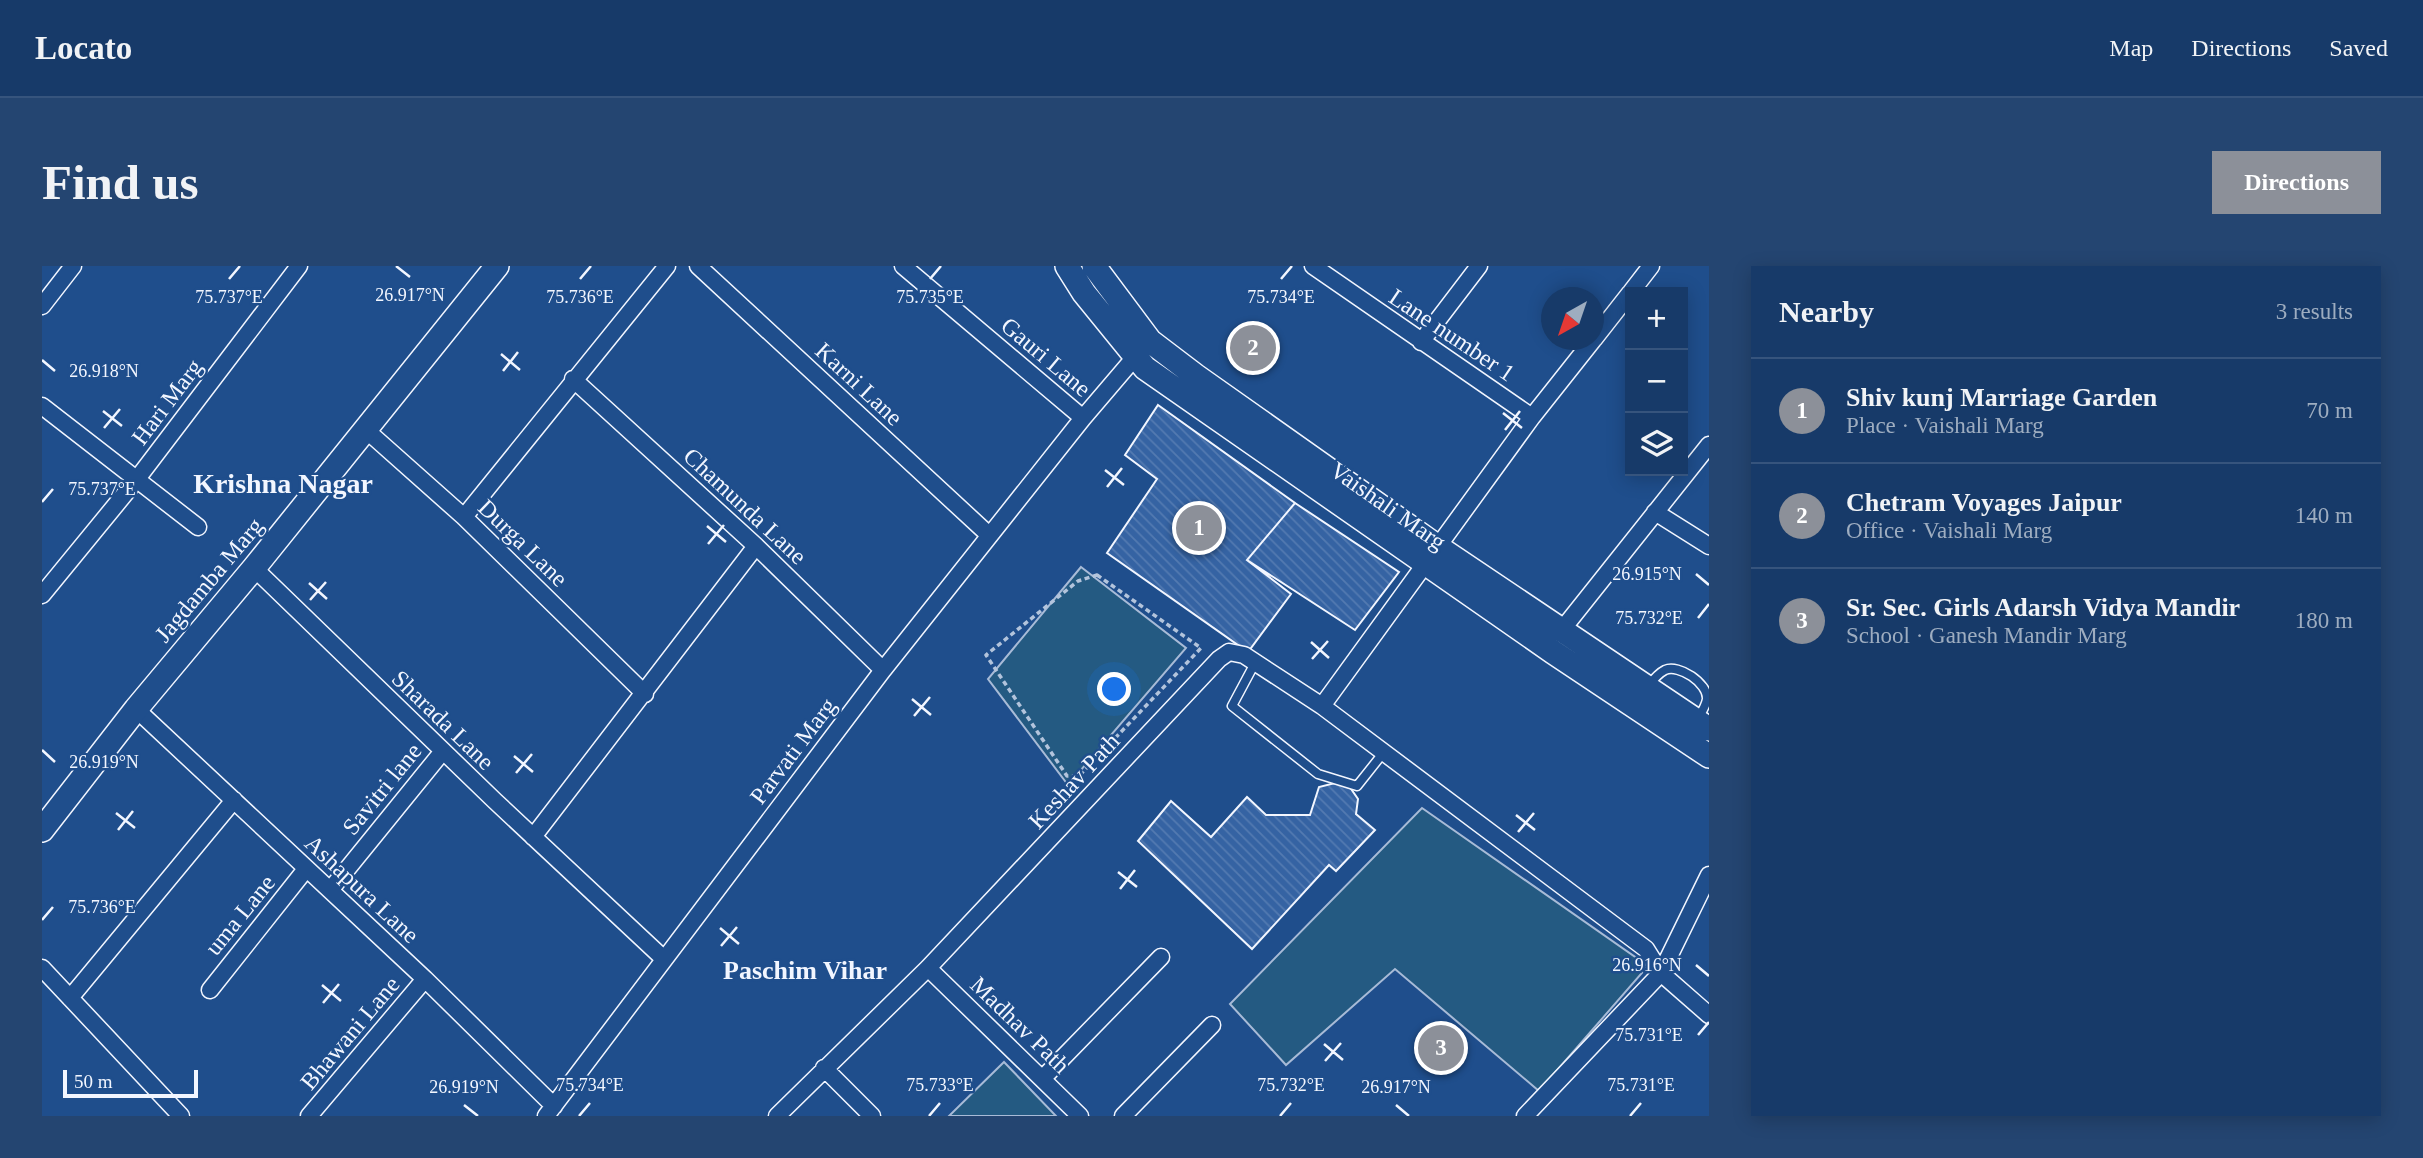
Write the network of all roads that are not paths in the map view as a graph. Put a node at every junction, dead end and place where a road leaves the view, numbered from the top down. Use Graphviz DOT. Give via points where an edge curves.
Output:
graph roads {
  1 [pos="73,266"];
  2 [pos="299,266"];
  3 [pos="497,266"];
  4 [pos="667,266"];
  5 [pos="698,266"];
  6 [pos="902,266"];
  7 [pos="1068,266"];
  8 [pos="1094,266"];
  9 [pos="1313,266"];
  10 [pos="1479,266"];
  11 [pos="1651,266"];
  12 [pos="1635,287"];
  13 [pos="1625,299"];
  14 [pos="42,306"];
  15 [pos="1604,325"];
  16 [pos="1421,342"];
  17 [pos="1142,349"];
  18 [pos="1584,350"];
  19 [pos="573,379"];
  20 [pos="42,406"];
  21 [pos="1532,417"];
  22 [pos="1083,418"];
  23 [pos="365,429"];
  24 [pos="1709,445"];
  25 [pos="137,480"];
  26 [pos="1655,512"];
  27 [pos="464,517"];
  28 [pos="198,527"];
  29 [pos="989,535"];
  30 [pos="1709,545"];
  31 [pos="756,546"];
  32 [pos="1433,556"];
  33 [pos="254,568"];
  34 [pos="42,595"];
  35 [pos="1561,631"];
  36 [pos="1255,663"];
  37 [pos="883,670"];
  38 [pos="1646,688"];
  39 [pos="645,694"];
  40 [pos="1322,706"];
  41 [pos="136,709"];
  42 [pos="1663,713"];
  43 [pos="1703,725"];
  44 [pos="443,751"];
  45 [pos="1384,752"];
  46 [pos="1709,756"];
  47 [pos="234,800"];
  48 [pos="42,830"];
  49 [pos="533,837"];
  50 [pos="306,869"];
  51 [pos="1709,875"];
  52 [pos="331,889"];
  53 [pos="1161,957"];
  54 [pos="664,959"];
  55 [pos="42,968"];
  56 [pos="928,968"];
  57 [pos="1661,973"];
  58 [pos="425,978"];
  59 [pos="210,990"];
  60 [pos="70,998"];
  61 [pos="1709,1015"];
  62 [pos="1212,1026"];
  63 [pos="824,1068"];
  64 [pos="1044,1078"];
  65 [pos="550,1111"];
  66 [pos="181,1116"];
  67 [pos="310,1116"];
  68 [pos="777,1116"];
  69 [pos="872,1116"];
  70 [pos="1080,1116"];
  71 [pos="1123,1116"];
  72 [pos="1525,1116"];
  1 -- 14 [label="street"];
  2 -- 25 [label="street, Hari Marg"];
  3 -- 23 [label="street, Jagdamba Marg"];
  4 -- 19 [label="street"];
  5 -- 29 [label="street, Karni Lane"];
  6 -- 22 [label="street, Gauri Lane"];
  7 -- 17 [label="street, Vaishali Marg"];
  8 -- 17 [label="street, Vaishali Marg"];
  9 -- 16 [label="street, Lane number 1"];
  10 -- 16 [label="street"];
  11 -- 12 [label="street"];
  13 -- 15 [label="street"];
  16 -- 21 [label="street, Lane number 1"];
  17 -- 22 [label="street, Gauri Lane"];
  17 -- 32 [label="street, Vaishali Marg" via="1145,368"];
  18 -- 21 [label="street"];
  19 -- 27 [label="street"];
  19 -- 31 [label="street, Chamunda Lane"];
  20 -- 25 [label="street"];
  21 -- 32 [label="street"];
  22 -- 29 [label="street, Parvati Marg"];
  23 -- 27 [label="street, Durga Lane"];
  23 -- 33 [label="street, Jagdamba Marg"];
  24 -- 26 [label="street"];
  25 -- 28 [label="street"];
  25 -- 34 [label="street, Hari Marg"];
  26 -- 30 [label="street"];
  26 -- 35 [label="street"];
  27 -- 39 [label="street, Durga Lane"];
  29 -- 37 [label="street, Parvati Marg"];
  31 -- 37 [label="street, Chamunda Lane"];
  31 -- 39 [label="street"];
  32 -- 35 [label="street, Vaishali Marg"];
  32 -- 40 [label="street"];
  32 -- 42 [label="street, Vaishali Marg"];
  33 -- 41 [label="street, Jagdamba Marg"];
  33 -- 44 [label="street, Sharada Lane"];
  35 -- 38 [label="street, Vaishali Marg"];
  36 -- 40 [label="street, Keshav Path"];
  36 -- 45 [label="lane" via="1232,706 1318,774 1357,786"];
  36 -- 56 [label="street, Keshav Path" via="1229,652 1219,659"];
  37 -- 54 [label="street, Parvati Marg"];
  38 -- 42 [label="street, Vaishali Marg"];
  38 -- 43 [label="lane" via="1665,670 1675,669 1699,682 1707,699"];
  39 -- 49 [label="street"];
  40 -- 45 [label="street, Keshav Path"];
  41 -- 47 [label="street, Ashapura Lane"];
  41 -- 48 [label="street, Jagdamba Marg"];
  42 -- 43 [label="street, Vaishali Marg"];
  42 -- 46 [label="street, Vaishali Marg"];
  44 -- 49 [label="street, Sharada Lane"];
  44 -- 52 [label="street, Savitri lane"];
  45 -- 57 [label="street, Keshav Path" via="1646,949"];
  47 -- 50 [label="street, Ashapura Lane"];
  47 -- 60 [label="street"];
  49 -- 54 [label="street, Sharada Lane"];
  50 -- 52 [label="street, Ashapura Lane"];
  50 -- 59 [label="street, uma Lane"];
  51 -- 57 [label="street"];
  52 -- 58 [label="street, Ashapura Lane"];
  53 -- 64 [label="street"];
  54 -- 65 [label="street, Parvati Marg"];
  55 -- 60 [label="street"];
  56 -- 63 [label="street, Keshav Path"];
  56 -- 64 [label="street, Madhav Path"];
  57 -- 61 [label="street, Keshav Path"];
  57 -- 72 [label="street"];
  58 -- 65 [label="street, Ashapura Lane"];
  58 -- 67 [label="street, Bhawani Lane"];
  60 -- 66 [label="street"];
  62 -- 71 [label="street"];
  63 -- 68 [label="street, Keshav Path"];
  63 -- 69 [label="street"];
  64 -- 70 [label="street, Madhav Path"];
}
